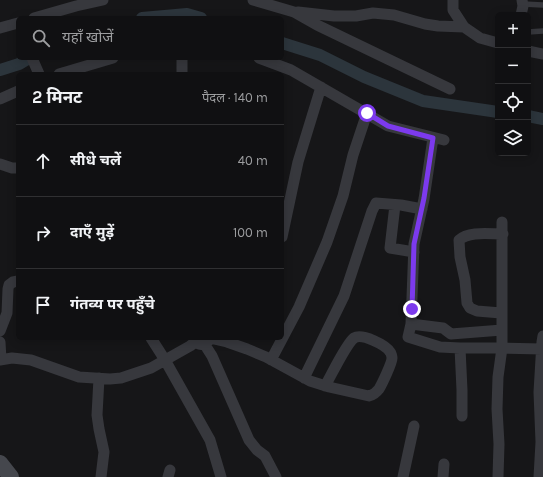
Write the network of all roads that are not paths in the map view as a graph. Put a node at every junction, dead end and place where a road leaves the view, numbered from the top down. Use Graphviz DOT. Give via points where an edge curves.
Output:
graph roads {
  1 [pos="103,0"];
  2 [pos="253,0"];
  3 [pos="453,0"];
  4 [pos="543,5"];
  5 [pos="522,6"];
  6 [pos="294,12"];
  7 [pos="41,16"];
  8 [pos="16,24"];
  9 [pos="464,27"];
  10 [pos="0,28"];
  11 [pos="531,32"];
  12 [pos="543,32"];
  13 [pos="495,42"];
  14 [pos="531,51"];
  15 [pos="543,54"];
  16 [pos="33,60"];
  17 [pos="107,60"];
  18 [pos="182,60"];
  19 [pos="264,60"];
  20 [pos="38,72"];
  21 [pos="66,72"];
  22 [pos="182,72"];
  23 [pos="321,87"];
  24 [pos="450,89"];
  25 [pos="16,91"];
  26 [pos="0,99"];
  27 [pos="367,113"];
  28 [pos="433,138"];
  29 [pos="444,140"];
  30 [pos="0,164"];
  31 [pos="16,168"];
  32 [pos="395,205"];
  33 [pos="422,209"];
  34 [pos="502,222"];
  35 [pos="284,228"];
  36 [pos="502,234"];
  37 [pos="414,252"];
  38 [pos="9,283"];
  39 [pos="502,313"];
  40 [pos="411,324"];
  41 [pos="502,330"];
  42 [pos="0,331"];
  43 [pos="284,335"];
  44 [pos="543,336"];
  45 [pos="152,340"];
  46 [pos="211,340"];
  47 [pos="218,340"];
  48 [pos="282,340"];
  49 [pos="0,342"];
  50 [pos="198,342"];
  51 [pos="460,348"];
  52 [pos="502,348"];
  53 [pos="542,349"];
  54 [pos="1,360"];
  55 [pos="165,360"];
  56 [pos="271,360"];
  57 [pos="99,378"];
  58 [pos="304,378"];
  59 [pos="325,386"];
  60 [pos="462,416"];
  61 [pos="414,426"];
  62 [pos="0,463"];
  63 [pos="444,464"];
  64 [pos="11,477"];
  65 [pos="101,477"];
  66 [pos="220,477"];
  67 [pos="276,477"];
  68 [pos="403,477"];
  69 [pos="443,477"];
  70 [pos="498,477"];
  71 [pos="539,477"];
  1 -- 7 [label="street"];
  2 -- 6 [label="street"];
  3 -- 9 [label="street" via="453,10"];
  4 -- 5 [label="lane"];
  6 -- 9 [label="street" via="334,16 373,13 394,15 425,24"];
  6 -- 24 [label="street"];
  8 -- 10 [label="street"];
  9 -- 13 [label="street" via="480,38"];
  11 -- 12 [label="lane"];
  14 -- 15 [label="street"];
  16 -- 20 [label="street"];
  17 -- 21 [label="street"];
  18 -- 22 [label="street"];
  19 -- 23 [label="street" via="291,70"];
  23 -- 27 [label="street"];
  23 -- 35 [label="street" via="298,162"];
  25 -- 26 [label="street"];
  27 -- 28 [label="street" via="388,126"];
  27 -- 43 [label="street" via="327,242"];
  28 -- 29 [label="street"];
  28 -- 33 [label="street"];
  30 -- 31 [label="street"];
  32 -- 33 [label="street"];
  32 -- 37 [label="street" via="390,248"];
  32 -- 58 [label="street" via="376,203 344,296"];
  33 -- 37 [label="street"];
  34 -- 36 [label="street"];
  36 -- 39 [label="street"];
  36 -- 39 [label="street" via="470,234 459,240 467,303 470,308 477,310"];
  37 -- 40 [label="street"];
  38 -- 42 [label="street" via="7,313"];
  39 -- 41 [label="street"];
  40 -- 41 [label="street" via="443,328 451,334"];
  40 -- 51 [label="street" via="408,337 440,347"];
  41 -- 52 [label="street"];
  44 -- 53 [label="street"];
  45 -- 55 [label="street"];
  46 -- 50 [label="street"];
  47 -- 56 [label="street"];
  48 -- 56 [label="street"];
  49 -- 54 [label="street"];
  50 -- 55 [label="street"];
  50 -- 67 [label="street" via="212,356 249,440 265,456"];
  51 -- 52 [label="street"];
  51 -- 60 [label="street"];
  52 -- 53 [label="street"];
  52 -- 70 [label="street" via="497,409"];
  53 -- 71 [label="street"];
  54 -- 57 [label="street" via="31,360 79,377"];
  55 -- 57 [label="street" via="151,368 121,378"];
  55 -- 66 [label="street" via="210,440"];
  56 -- 58 [label="street"];
  57 -- 65 [label="street" via="97,415 104,452"];
  58 -- 59 [label="street"];
  59 -- 59 [label="street" via="355,338 368,338 390,351 392,357 386,376 374,395"];
  61 -- 68 [label="street"];
  62 -- 64 [label="main road"];
  63 -- 69 [label="street"];
}
